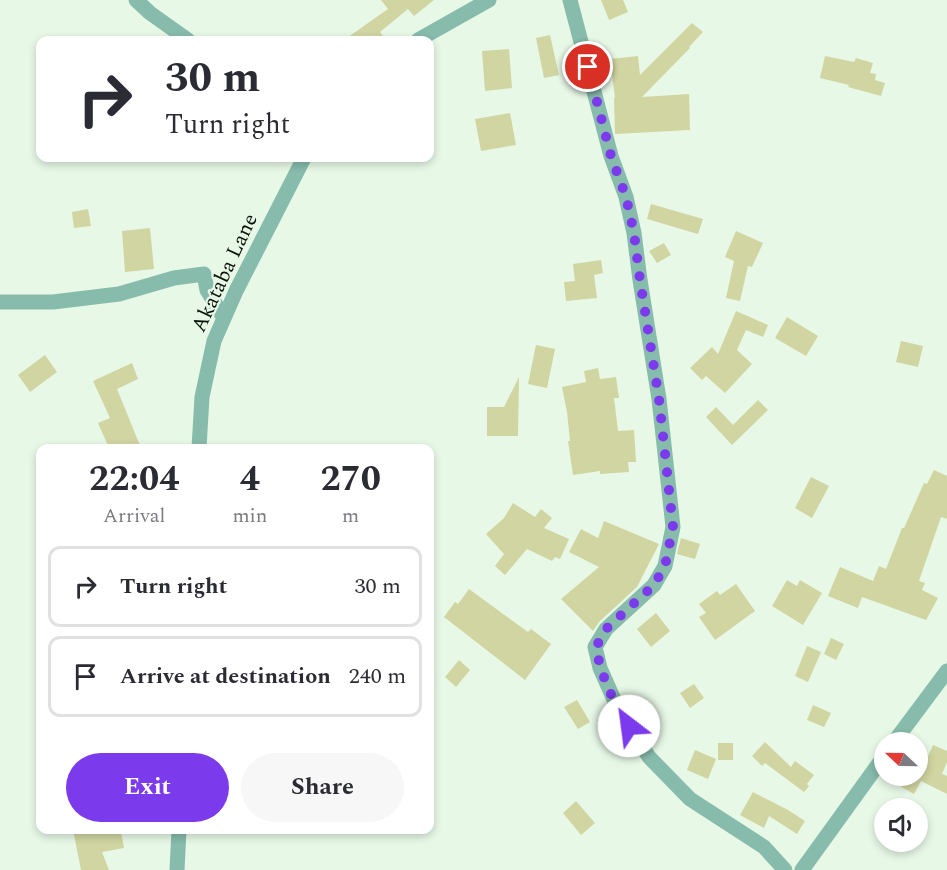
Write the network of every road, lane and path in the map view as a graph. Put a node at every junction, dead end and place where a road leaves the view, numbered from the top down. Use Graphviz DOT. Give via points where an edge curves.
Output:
graph roads {
  1 [pos="136,0"];
  2 [pos="489,0"];
  3 [pos="570,0"];
  4 [pos="182,36"];
  5 [pos="425,36"];
  6 [pos="302,162"];
  7 [pos="0,302"];
  8 [pos="224,318"];
  9 [pos="199,444"];
  10 [pos="947,671"];
  11 [pos="901,732"];
  12 [pos="874,769"];
  13 [pos="179,834"];
  14 [pos="177,870"];
  15 [pos="785,870"];
  16 [pos="802,870"];
  1 -- 4 [label="street"];
  2 -- 5 [label="street"];
  3 -- 15 [label="street" via="634,233 673,527 665,566 654,585 606,629 596,647 600,668 619,711 649,757 690,799 764,847"];
  6 -- 8 [label="street, Akataba Lane"];
  7 -- 8 [label="street" via="53,302 119,294 204,274 207,290"];
  8 -- 9 [label="street, Akataba Lane" via="214,341 202,397"];
  10 -- 11 [label="street"];
  12 -- 16 [label="street"];
  13 -- 14 [label="street"];
}
